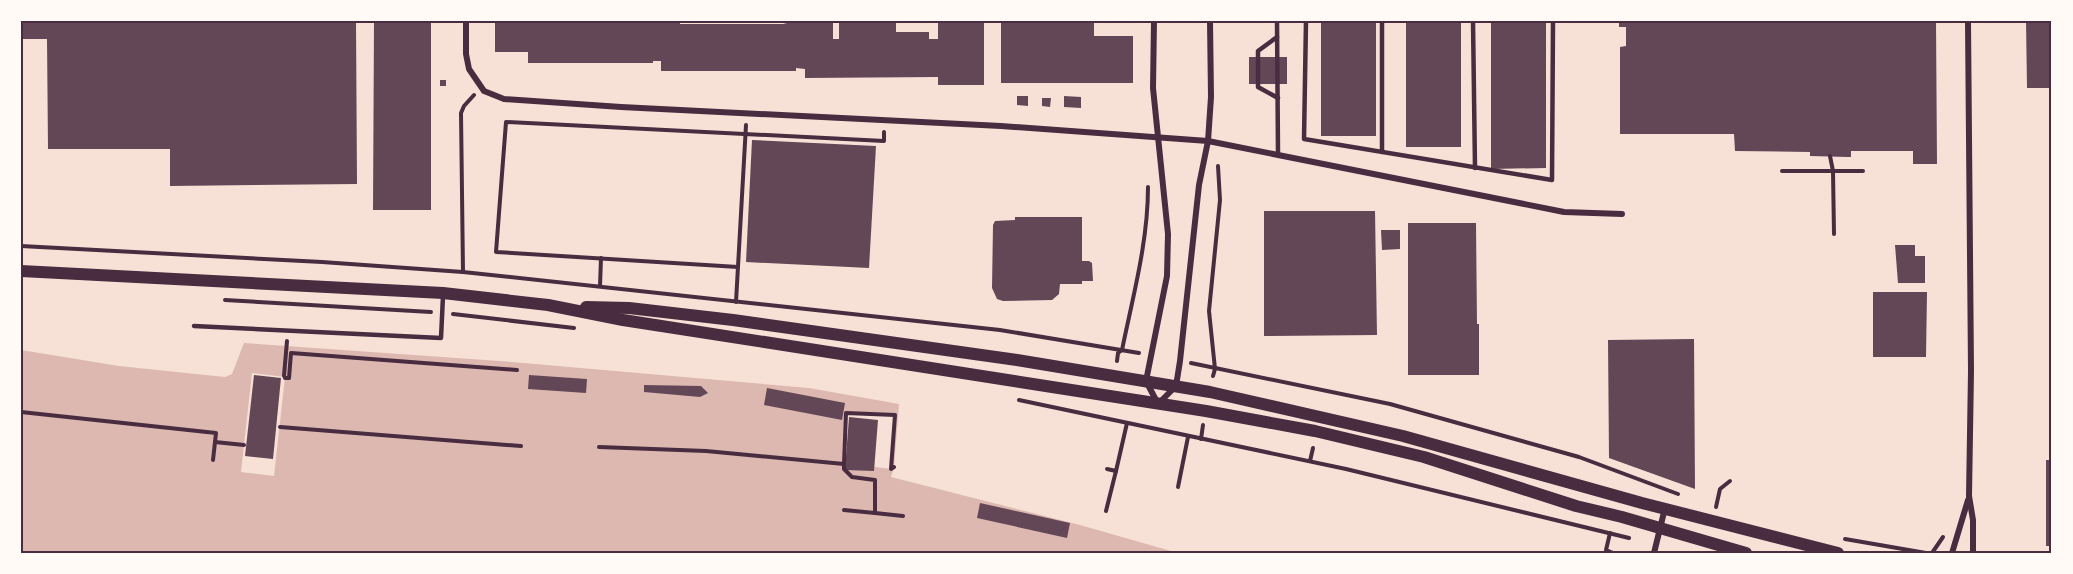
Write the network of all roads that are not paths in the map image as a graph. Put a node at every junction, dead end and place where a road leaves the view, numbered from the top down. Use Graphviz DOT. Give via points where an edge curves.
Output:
graph roads {
  1 [pos="466,21"];
  2 [pos="1154,21"];
  3 [pos="1210,21"];
  4 [pos="1277,21"];
  5 [pos="1306,21"];
  6 [pos="1382,21"];
  7 [pos="1473,21"];
  8 [pos="1553,21"];
  9 [pos="1968,21"];
  10 [pos="1277,37"];
  11 [pos="1278,98"];
  12 [pos="1157,137"];
  13 [pos="1208,141"];
  14 [pos="1382,152"];
  15 [pos="1278,154"];
  16 [pos="1475,168"];
  17 [pos="1622,214"];
  18 [pos="21,271"];
  19 [pos="443,293"];
  20 [pos="549,305"];
  21 [pos="194,326"];
  22 [pos="1146,381"];
  23 [pos="1176,386"];
  24 [pos="1158,404"];
  25 [pos="1969,496"];
  26 [pos="1665,508"];
  27 [pos="1659,528"];
  28 [pos="1654,553"];
  29 [pos="1746,553"];
  30 [pos="1838,553"];
  31 [pos="1952,553"];
  32 [pos="1973,553"];
  1 -- 12 [label="street" via="469,69 481,88 504,99"];
  2 -- 12 [label="street"];
  3 -- 13 [label="street"];
  4 -- 10 [label="lane"];
  5 -- 14 [label="lane" via="1304,139"];
  6 -- 14 [label="lane"];
  7 -- 16 [label="lane"];
  8 -- 16 [label="lane" via="1552,180"];
  9 -- 25 [label="street"];
  10 -- 11 [label="lane"];
  10 -- 11 [label="lane" via="1258,51 1258,87"];
  11 -- 15 [label="lane"];
  12 -- 13 [label="street"];
  12 -- 22 [label="street" via="1168,234 1167,276"];
  13 -- 15 [label="street"];
  13 -- 23 [label="street" via="1199,185"];
  14 -- 16 [label="lane"];
  15 -- 17 [label="street" via="1564,212"];
  18 -- 19 [label="main road"];
  19 -- 20 [label="main road"];
  19 -- 21 [label="lane" via="441,338"];
  20 -- 22 [label="main road" via="629,308 733,320"];
  20 -- 24 [label="main road"];
  22 -- 23 [label="main road"];
  22 -- 24 [label="street"];
  23 -- 24 [label="street"];
  23 -- 26 [label="main road" via="1403,436"];
  24 -- 27 [label="main road" via="1315,431 1424,457"];
  25 -- 31 [label="street"];
  25 -- 32 [label="street"];
  26 -- 27 [label="street"];
  26 -- 30 [label="main road"];
  27 -- 28 [label="street"];
  27 -- 29 [label="main road"];
}
